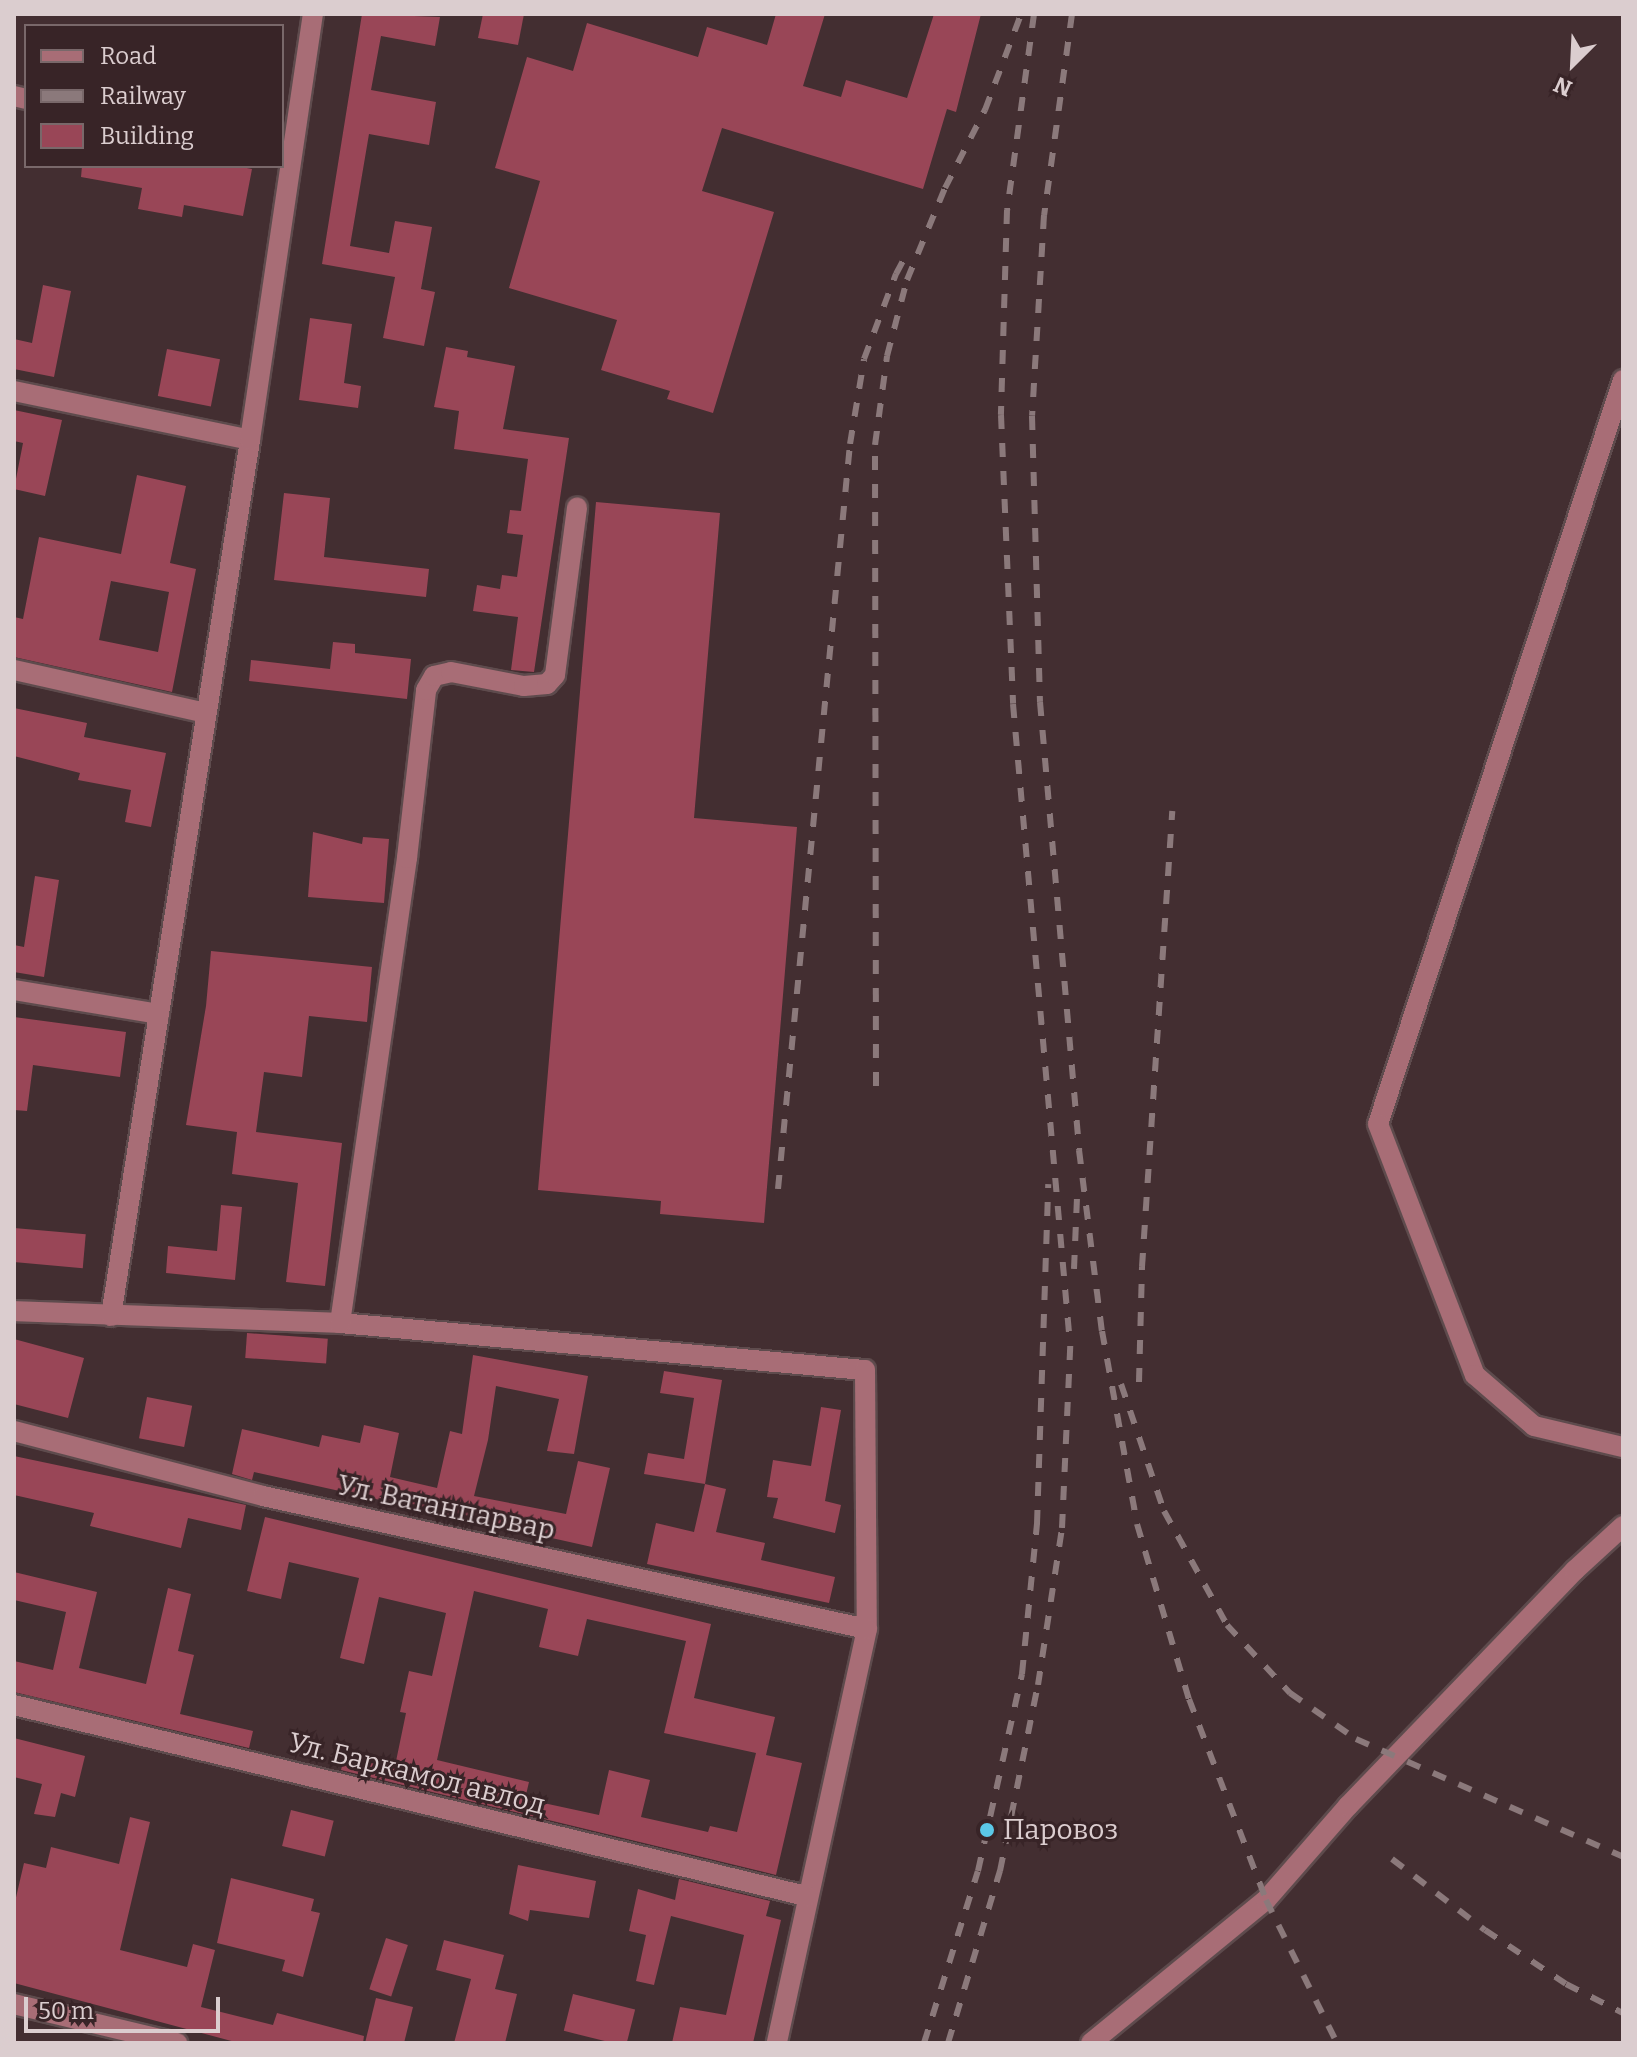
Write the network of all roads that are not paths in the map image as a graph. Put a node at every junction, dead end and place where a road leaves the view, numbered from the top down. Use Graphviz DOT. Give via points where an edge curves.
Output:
graph roads {
  1 [pos="313,14"];
  2 [pos="287,151"];
  3 [pos="1623,380"];
  4 [pos="14,391"];
  5 [pos="250,440"];
  6 [pos="577,507"];
  7 [pos="14,670"];
  8 [pos="206,713"];
  9 [pos="14,990"];
  10 [pos="159,1014"];
  11 [pos="14,1311"];
  12 [pos="111,1316"];
  13 [pos="340,1323"];
  14 [pos="14,1431"];
  15 [pos="1623,1447"];
  16 [pos="1623,1526"];
  17 [pos="867,1629"];
  18 [pos="14,1705"];
  19 [pos="806,1896"];
  20 [pos="14,2004"];
  21 [pos="177,2043"];
  22 [pos="777,2043"];
  23 [pos="1091,2043"];
  1 -- 2 [label="street"];
  2 -- 5 [label="street"];
  3 -- 15 [label="street" via="1378,1124 1475,1375 1534,1426"];
  4 -- 5 [label="street"];
  5 -- 8 [label="street"];
  6 -- 13 [label="street" via="555,675 547,684 524,686 451,672 434,676 426,690"];
  7 -- 8 [label="street"];
  8 -- 10 [label="street"];
  9 -- 10 [label="street"];
  10 -- 12 [label="street"];
  11 -- 12 [label="street"];
  12 -- 13 [label="street"];
  13 -- 17 [label="street" via="865,1370"];
  14 -- 17 [label="street, Ул. Ватанпарвар" via="263,1496"];
  16 -- 23 [label="street" via="1348,1806 1266,1900"];
  17 -- 19 [label="street"];
  18 -- 19 [label="street, Ул. Баркамол авлод"];
  19 -- 22 [label="street"];
  20 -- 21 [label="street"];
}
